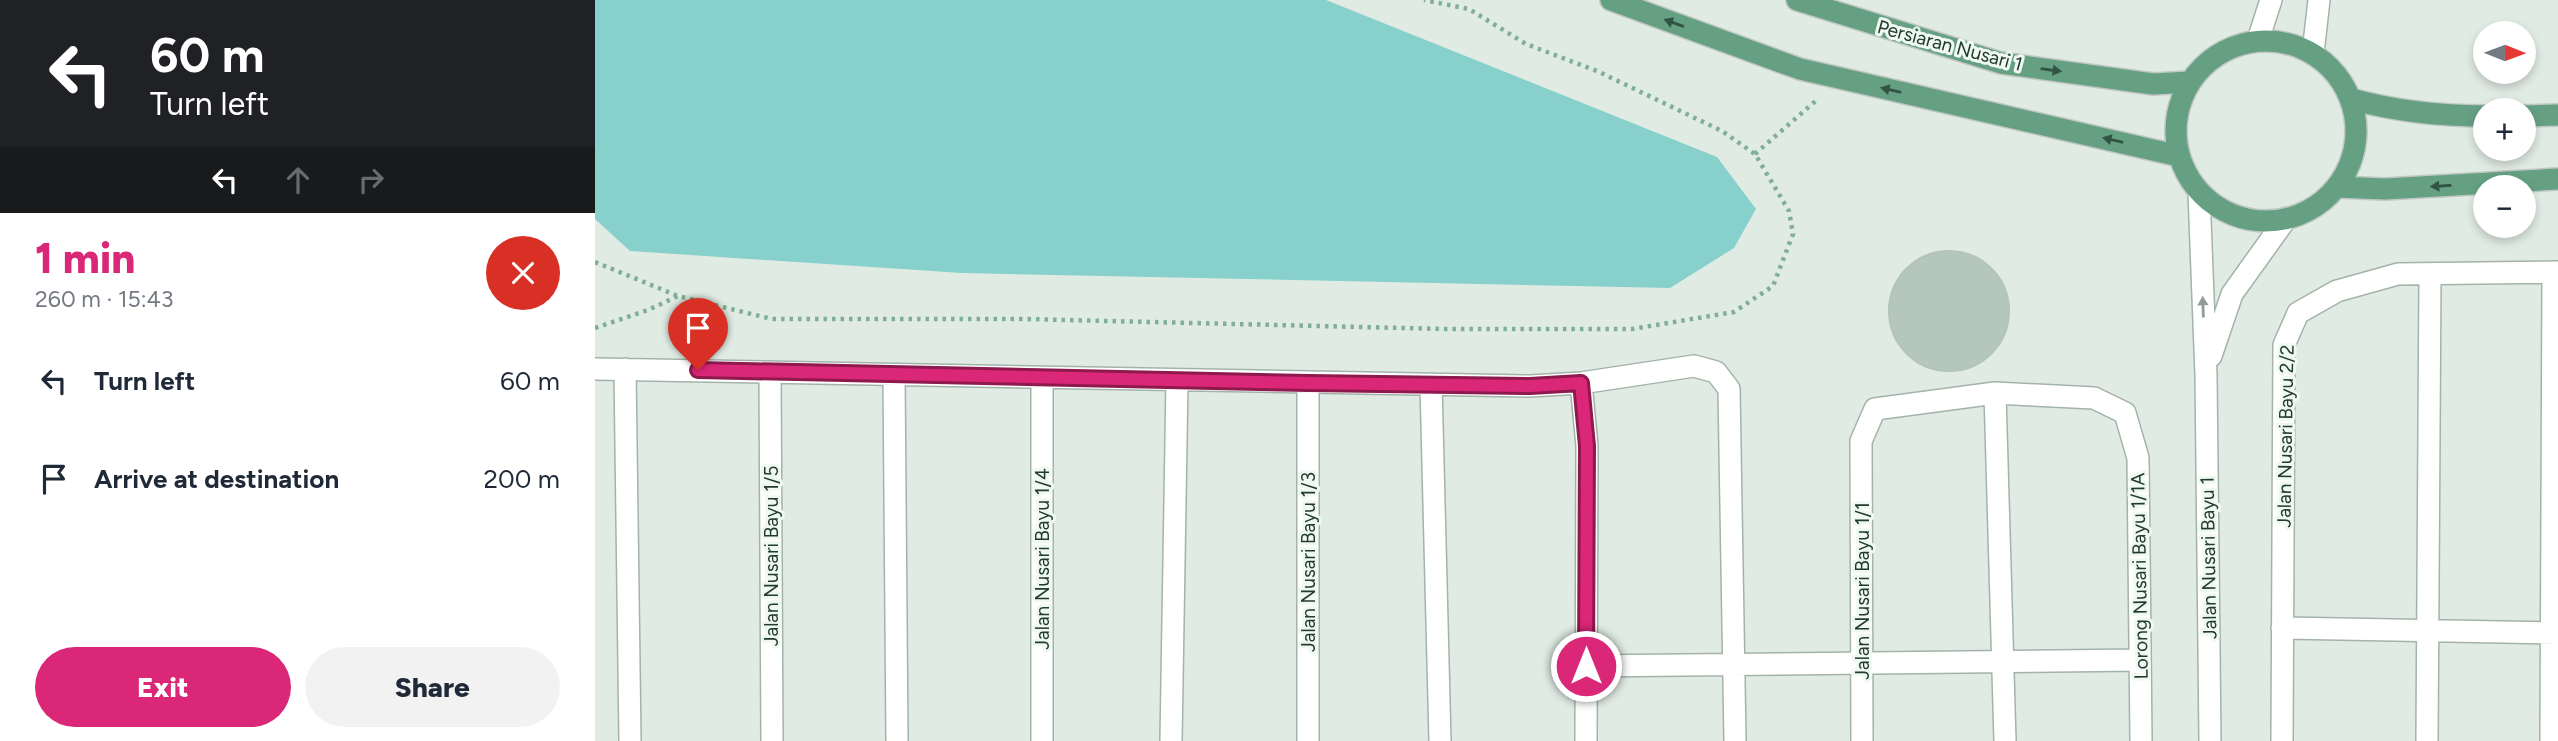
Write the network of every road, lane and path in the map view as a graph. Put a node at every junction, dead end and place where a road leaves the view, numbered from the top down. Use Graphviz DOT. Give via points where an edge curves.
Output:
graph roads {
  1 [pos="1424,0"];
  2 [pos="1611,0"];
  3 [pos="1797,0"];
  4 [pos="2271,0"];
  5 [pos="2319,0"];
  6 [pos="2258,40"];
  7 [pos="2313,53"];
  8 [pos="1840,79"];
  9 [pos="2190,82"];
  10 [pos="2351,99"];
  11 [pos="2558,115"];
  12 [pos="2473,116"];
  13 [pos="2536,116"];
  14 [pos="1755,155"];
  15 [pos="2179,156"];
  16 [pos="2558,179"];
  17 [pos="2337,187"];
  18 [pos="2199,193"];
  19 [pos="2285,220"];
  20 [pos="595,262"];
  21 [pos="2556,272"];
  22 [pos="2430,274"];
  23 [pos="678,296"];
  24 [pos="595,328"];
  25 [pos="595,369"];
  26 [pos="625,369"];
  27 [pos="770,372"];
  28 [pos="894,375"];
  29 [pos="2206,375"];
  30 [pos="1042,378"];
  31 [pos="1177,381"];
  32 [pos="1308,383"];
  33 [pos="1581,383"];
  34 [pos="1431,384"];
  35 [pos="1995,393"];
  36 [pos="2282,628"];
  37 [pos="2429,631"];
  38 [pos="2555,633"];
  39 [pos="2139,660"];
  40 [pos="2005,662"];
  41 [pos="1862,663"];
  42 [pos="1733,665"];
  43 [pos="1586,666"];
  44 [pos="630,741"];
  45 [pos="772,741"];
  46 [pos="897,741"];
  47 [pos="1042,741"];
  48 [pos="1171,741"];
  49 [pos="1308,741"];
  50 [pos="1440,741"];
  51 [pos="1586,741"];
  52 [pos="1735,741"];
  53 [pos="1862,741"];
  54 [pos="2005,741"];
  55 [pos="2141,741"];
  56 [pos="2210,741"];
  57 [pos="2282,741"];
  58 [pos="2427,741"];
  59 [pos="2551,741"];
  1 -- 14 [label="path" via="1469,9 1526,44 1597,71 1722,131"];
  8 -- 2 [label="main road, one-way" via="1800,69"];
  3 -- 9 [label="main road, Persiaran Nusari 1, one-way" via="2001,63 2153,83"];
  4 -- 6 [label="street"];
  5 -- 7 [label="street"];
  6 -- 7 [label="main road" via="2285,41"];
  6 -- 9 [label="main road" via="2231,46 2208,61"];
  7 -- 10 [label="main road" via="2336,73"];
  8 -- 14 [label="path"];
  15 -- 8 [label="main road, one-way"];
  9 -- 15 [label="main road" via="2179,105 2175,130"];
  10 -- 12 [label="main road" via="2383,108"];
  10 -- 17 [label="main road" via="2355,140"];
  11 -- 13 [label="main road"];
  14 -- 23 [label="path" via="1790,211 1793,233 1773,286 1734,312 1632,329 772,318"];
  15 -- 18 [label="main road"];
  16 -- 17 [label="main road, one-way" via="2385,189"];
  17 -- 19 [label="main road" via="2314,208"];
  18 -- 19 [label="main road" via="2224,212 2254,221"];
  29 -- 18 [label="street, Jalan Nusari Bayu 1, one-way"];
  19 -- 29 [label="street, Jalan Nusari Bayu 1" via="2232,294"];
  20 -- 23 [label="path"];
  21 -- 22 [label="street, Jalan Nusari Bayu 2/2"];
  21 -- 38 [label="street"];
  22 -- 36 [label="street, Jalan Nusari Bayu 2/2" via="2397,274 2337,291 2298,313 2284,345"];
  22 -- 37 [label="street"];
  23 -- 24 [label="path"];
  25 -- 26 [label="street"];
  26 -- 27 [label="street"];
  26 -- 44 [label="street"];
  27 -- 28 [label="street"];
  27 -- 45 [label="street, Jalan Nusari Bayu 1/5"];
  28 -- 30 [label="street"];
  28 -- 46 [label="street"];
  29 -- 56 [label="street, Jalan Nusari Bayu 1"];
  30 -- 31 [label="street"];
  30 -- 47 [label="street, Jalan Nusari Bayu 1/4"];
  31 -- 32 [label="street"];
  31 -- 48 [label="street"];
  32 -- 34 [label="street"];
  32 -- 49 [label="street, Jalan Nusari Bayu 1/3"];
  33 -- 34 [label="street"];
  33 -- 42 [label="street" via="1694,366 1716,372 1729,389"];
  33 -- 43 [label="street" via="1587,446"];
  34 -- 50 [label="street"];
  35 -- 39 [label="street, Lorong Nusari Bayu 1/1A" via="2094,398 2125,412 2138,458"];
  35 -- 40 [label="street"];
  35 -- 41 [label="street, Jalan Nusari Bayu 1/1" via="1875,409 1861,441"];
  36 -- 37 [label="street"];
  36 -- 57 [label="street, Jalan Nusari Bayu 2/2"];
  37 -- 38 [label="street"];
  37 -- 58 [label="street"];
  38 -- 59 [label="street"];
  39 -- 40 [label="street"];
  39 -- 55 [label="street, Lorong Nusari Bayu 1/1A"];
  40 -- 41 [label="street"];
  40 -- 54 [label="street"];
  41 -- 42 [label="street"];
  41 -- 53 [label="street, Jalan Nusari Bayu 1/1"];
  42 -- 43 [label="street"];
  42 -- 52 [label="street"];
  43 -- 51 [label="street"];
}
